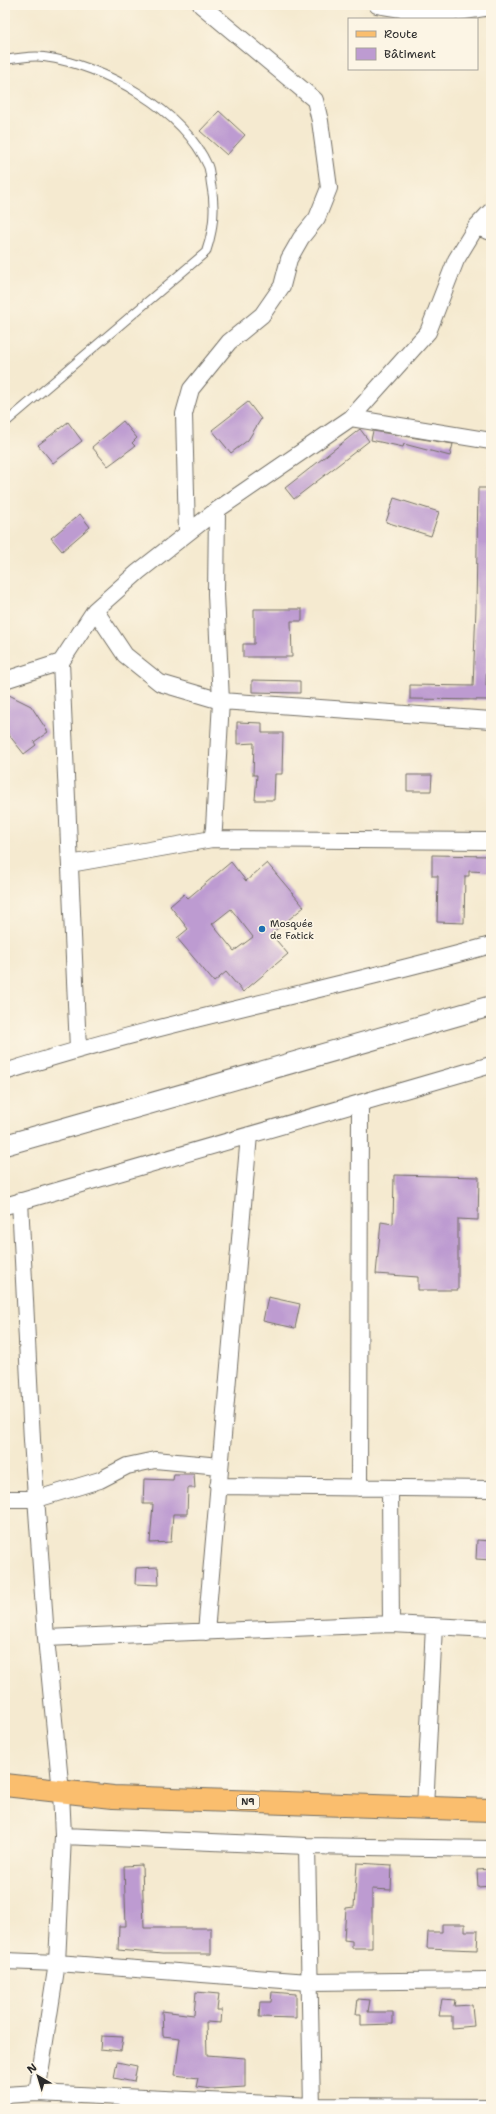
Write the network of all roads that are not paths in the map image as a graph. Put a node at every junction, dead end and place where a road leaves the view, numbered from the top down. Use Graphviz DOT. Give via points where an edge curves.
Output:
graph roads {
  1 [pos="201,5"];
  2 [pos="377,5"];
  3 [pos="491,8"];
  4 [pos="5,60"];
  5 [pos="491,211"];
  6 [pos="476,227"];
  7 [pos="491,232"];
  8 [pos="351,418"];
  9 [pos="5,423"];
  10 [pos="491,440"];
  11 [pos="217,510"];
  12 [pos="187,532"];
  13 [pos="95,610"];
  14 [pos="61,662"];
  15 [pos="5,680"];
  16 [pos="221,701"];
  17 [pos="491,720"];
  18 [pos="212,839"];
  19 [pos="491,841"];
  20 [pos="70,864"];
  21 [pos="491,945"];
  22 [pos="491,1006"];
  23 [pos="78,1049"];
  24 [pos="491,1065"];
  25 [pos="5,1072"];
  26 [pos="360,1103"];
  27 [pos="249,1135"];
  28 [pos="5,1145"];
  29 [pos="12,1204"];
  30 [pos="220,1466"];
  31 [pos="218,1486"];
  32 [pos="359,1488"];
  33 [pos="390,1489"];
  34 [pos="491,1489"];
  35 [pos="37,1499"];
  36 [pos="5,1500"];
  37 [pos="391,1624"];
  38 [pos="434,1626"];
  39 [pos="491,1629"];
  40 [pos="206,1632"];
  41 [pos="46,1638"];
  42 [pos="5,1785"];
  43 [pos="61,1792"];
  44 [pos="425,1808"];
  45 [pos="491,1810"];
  46 [pos="63,1836"];
  47 [pos="307,1846"];
  48 [pos="491,1849"];
  49 [pos="5,1961"];
  50 [pos="57,1963"];
  51 [pos="491,1980"];
  52 [pos="309,1982"];
  53 [pos="37,2094"];
  54 [pos="5,2095"];
  55 [pos="312,2107"];
  56 [pos="491,2107"];
  1 -- 12 [label="street" via="315,100 329,188 317,218 289,259 282,286 262,315 229,342 191,389 184,414"];
  2 -- 3 [label="street" via="438,15"];
  4 -- 9 [label="lane" via="43,56 81,65 112,78 151,101 192,138 208,167 215,204 212,233 206,252"];
  5 -- 6 [label="street"];
  6 -- 7 [label="street"];
  6 -- 8 [label="street" via="456,260 428,332"];
  8 -- 10 [label="street"];
  8 -- 11 [label="street"];
  11 -- 12 [label="street"];
  11 -- 16 [label="street" via="216,594"];
  12 -- 13 [label="street"];
  13 -- 14 [label="street"];
  13 -- 16 [label="street" via="126,655 160,683"];
  14 -- 15 [label="street"];
  14 -- 20 [label="street"];
  16 -- 17 [label="street"];
  16 -- 18 [label="street"];
  18 -- 19 [label="street"];
  18 -- 20 [label="street"];
  20 -- 23 [label="street"];
  21 -- 23 [label="street"];
  22 -- 28 [label="street"];
  23 -- 25 [label="street"];
  24 -- 26 [label="street"];
  26 -- 27 [label="street"];
  26 -- 32 [label="street"];
  27 -- 29 [label="street"];
  27 -- 30 [label="street"];
  29 -- 35 [label="street" via="25,1323"];
  30 -- 31 [label="street"];
  30 -- 35 [label="street" via="155,1460 126,1466 100,1480"];
  31 -- 32 [label="street"];
  31 -- 40 [label="street"];
  32 -- 33 [label="street"];
  33 -- 34 [label="street"];
  33 -- 37 [label="street"];
  35 -- 36 [label="street"];
  35 -- 41 [label="street"];
  37 -- 38 [label="street"];
  37 -- 40 [label="street"];
  38 -- 39 [label="street"];
  38 -- 44 [label="street"];
  40 -- 41 [label="street"];
  41 -- 43 [label="street"];
  42 -- 43 [label="main road, N9"];
  43 -- 44 [label="main road, N9" via="113,1797"];
  43 -- 46 [label="street"];
  44 -- 45 [label="main road, N9"];
  46 -- 47 [label="street"];
  46 -- 50 [label="street"];
  47 -- 48 [label="street"];
  47 -- 52 [label="street"];
  49 -- 50 [label="street"];
  50 -- 52 [label="street"];
  50 -- 53 [label="street"];
  51 -- 52 [label="street"];
  52 -- 55 [label="street"];
  53 -- 54 [label="street"];
  53 -- 55 [label="street"];
  55 -- 56 [label="street"];
}
